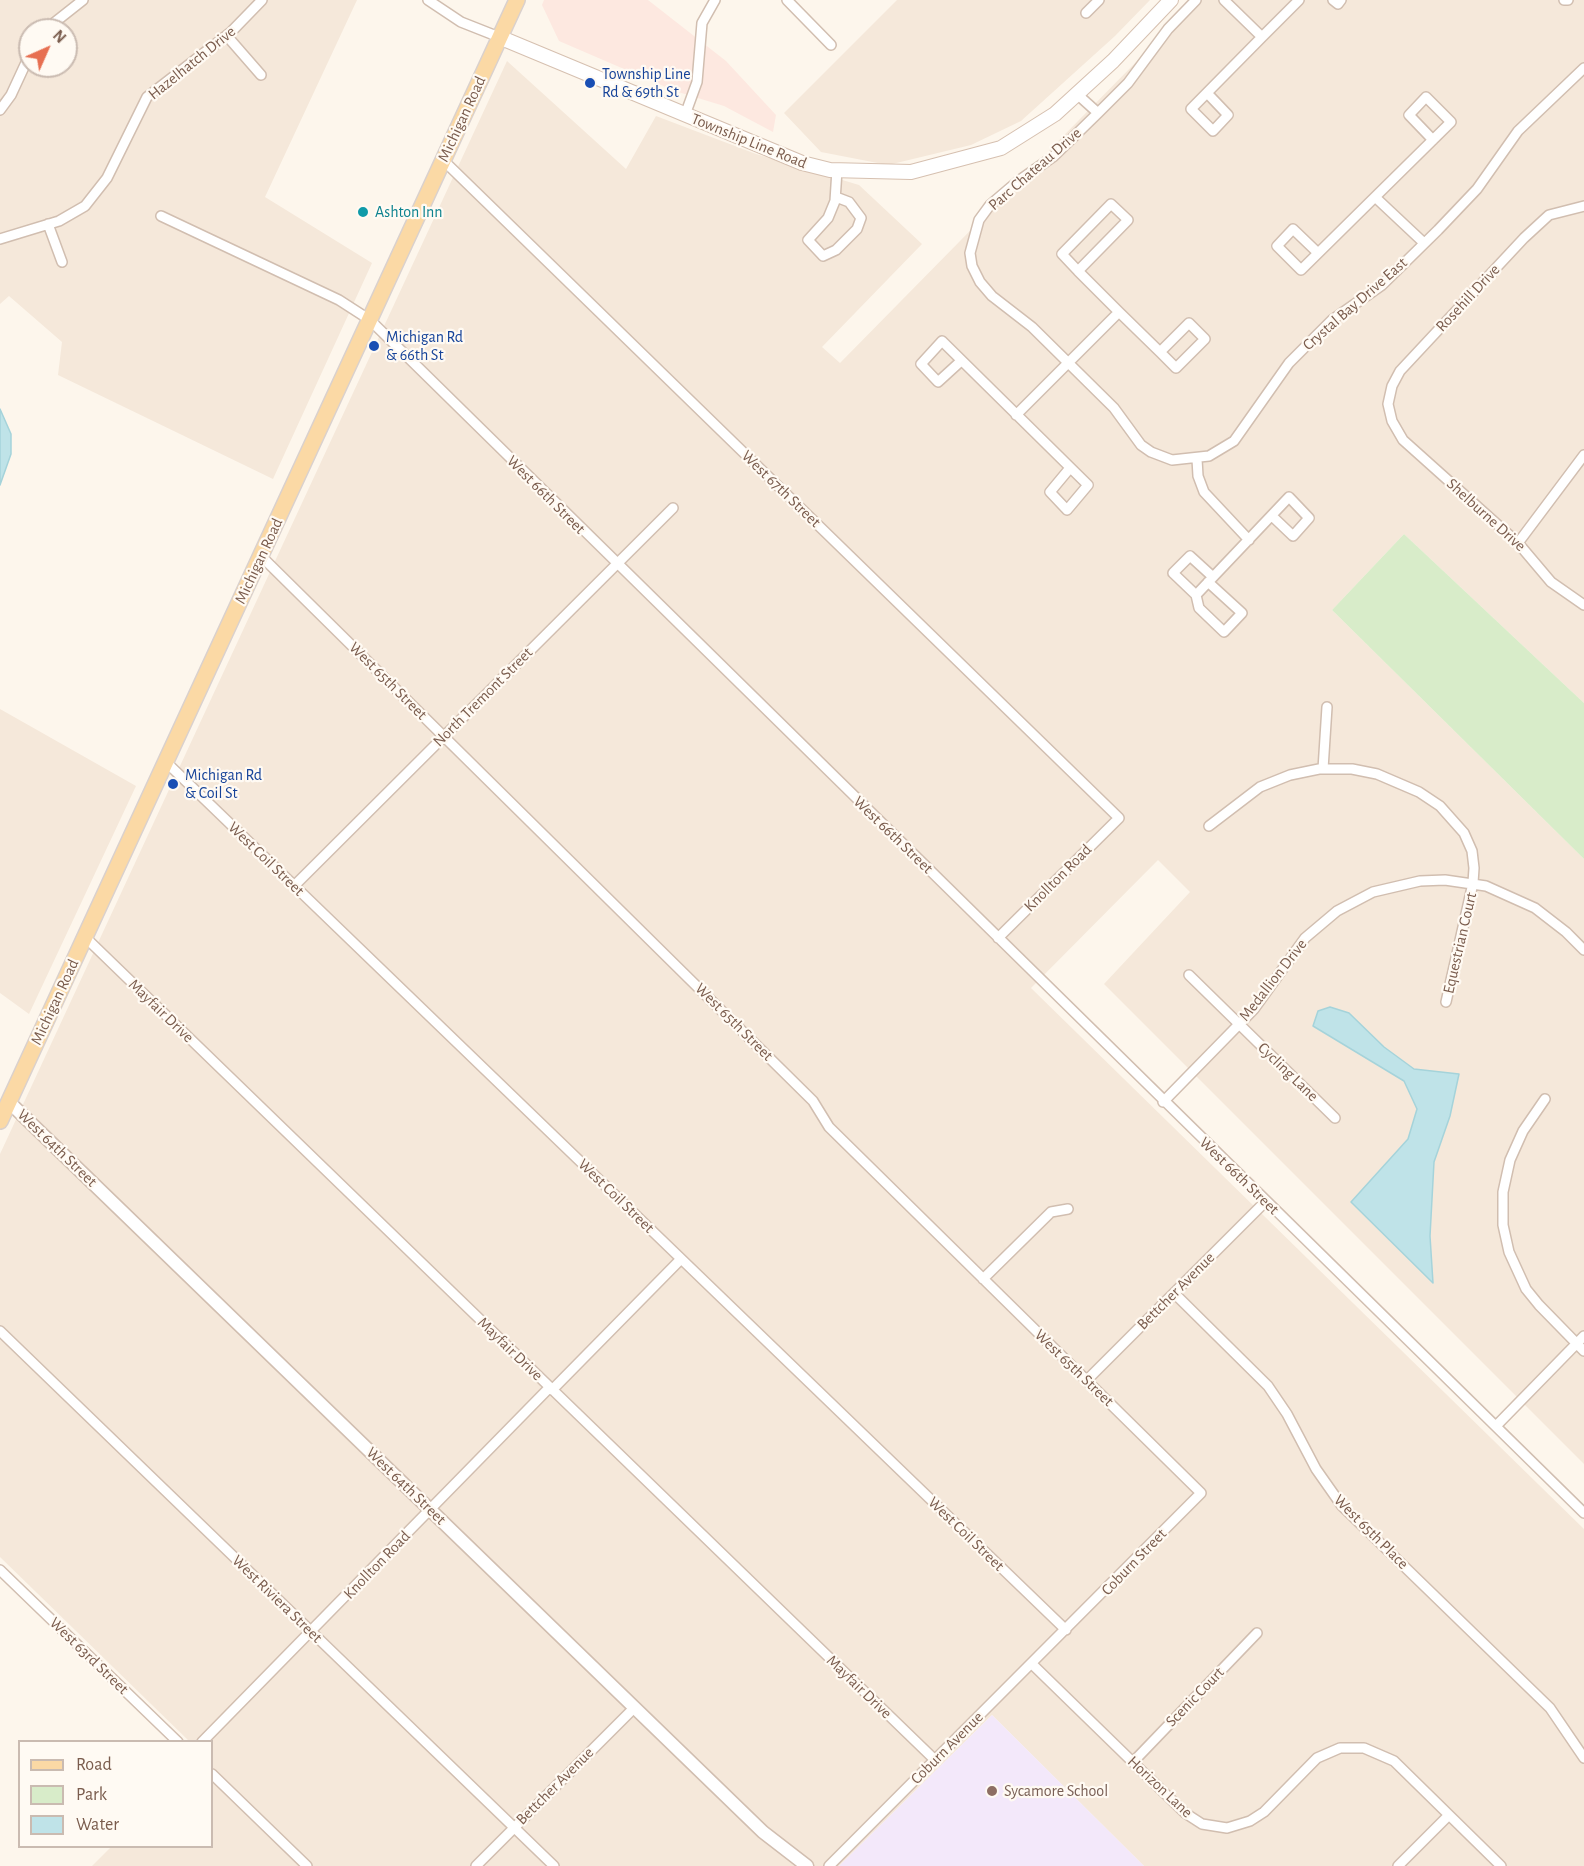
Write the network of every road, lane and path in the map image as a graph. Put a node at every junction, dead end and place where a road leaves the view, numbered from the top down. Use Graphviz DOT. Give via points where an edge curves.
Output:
graph roads {
  1 [pos="262,0"];
  2 [pos="428,0"];
  3 [pos="517,0"];
  4 [pos="715,0"];
  5 [pos="787,0"];
  6 [pos="1099,0"];
  7 [pos="1171,0"];
  8 [pos="1196,0"];
  9 [pos="1224,0"];
  10 [pos="1299,0"];
  11 [pos="1333,0"];
  12 [pos="1341,0"];
  13 [pos="77,2"];
  14 [pos="1086,13"];
  15 [pos="59,18"];
  16 [pos="227,36"];
  17 [pos="499,37"];
  18 [pos="1262,37"];
  19 [pos="831,45"];
  20 [pos="1584,68"];
  21 [pos="261,75"];
  22 [pos="19,78"];
  23 [pos="1207,93"];
  24 [pos="1077,94"];
  25 [pos="0,110"];
  26 [pos="1098,113"];
  27 [pos="685,115"];
  28 [pos="1433,140"];
  29 [pos="443,160"];
  30 [pos="837,170"];
  31 [pos="836,197"];
  32 [pos="1375,197"];
  33 [pos="1584,206"];
  34 [pos="161,216"];
  35 [pos="979,220"];
  36 [pos="48,224"];
  37 [pos="0,239"];
  38 [pos="1425,243"];
  39 [pos="1318,253"];
  40 [pos="62,262"];
  41 [pos="1078,271"];
  42 [pos="1119,312"];
  43 [pos="370,320"];
  44 [pos="1160,352"];
  45 [pos="962,361"];
  46 [pos="1068,363"];
  47 [pos="1016,415"];
  48 [pos="1392,421"];
  49 [pos="1584,455"];
  50 [pos="1197,459"];
  51 [pos="1070,468"];
  52 [pos="673,508"];
  53 [pos="1272,516"];
  54 [pos="1249,540"];
  55 [pos="1518,543"];
  56 [pos="261,556"];
  57 [pos="616,565"];
  58 [pos="1211,579"];
  59 [pos="1196,595"];
  60 [pos="1584,604"];
  61 [pos="1327,707"];
  62 [pos="443,736"];
  63 [pos="166,762"];
  64 [pos="1323,769"];
  65 [pos="1119,819"];
  66 [pos="1209,826"];
  67 [pos="1473,884"];
  68 [pos="294,886"];
  69 [pos="85,937"];
  70 [pos="998,938"];
  71 [pos="1584,950"];
  72 [pos="1190,975"];
  73 [pos="1446,1002"];
  74 [pos="1239,1024"];
  75 [pos="1545,1099"];
  76 [pos="9,1102"];
  77 [pos="1163,1102"];
  78 [pos="1335,1118"];
  79 [pos="0,1121"];
  80 [pos="1265,1202"];
  81 [pos="1068,1209"];
  82 [pos="681,1259"];
  83 [pos="983,1279"];
  84 [pos="1174,1293"];
  85 [pos="0,1331"];
  86 [pos="1580,1339"];
  87 [pos="1584,1351"];
  88 [pos="1087,1380"];
  89 [pos="551,1388"];
  90 [pos="1496,1426"];
  91 [pos="1201,1493"];
  92 [pos="431,1510"];
  93 [pos="1584,1513"];
  94 [pos="0,1570"];
  95 [pos="1066,1630"];
  96 [pos="312,1632"];
  97 [pos="1257,1633"];
  98 [pos="1032,1664"];
  99 [pos="635,1707"];
  100 [pos="176,1740"];
  101 [pos="204,1740"];
  102 [pos="1584,1758"];
  103 [pos="935,1760"];
  104 [pos="1133,1762"];
  105 [pos="213,1775"];
  106 [pos="1449,1815"];
  107 [pos="514,1827"];
  108 [pos="307,1866"];
  109 [pos="476,1866"];
  110 [pos="554,1866"];
  111 [pos="807,1866"];
  112 [pos="829,1866"];
  113 [pos="1398,1866"];
  114 [pos="1501,1866"];
  1 -- 16 [label="street, Hazelhatch Drive"];
  2 -- 17 [label="street" via="461,22"];
  3 -- 17 [label="main road, Michigan Road"];
  4 -- 27 [label="street" via="701,28 698,78"];
  5 -- 19 [label="street"];
  6 -- 14 [label="street"];
  7 -- 24 [label="main road, Township Line Road"];
  8 -- 26 [label="street" via="1168,29 1128,83"];
  9 -- 18 [label="street"];
  10 -- 18 [label="street"];
  11 -- 12 [label="street" via="1338,4"];
  13 -- 15 [label="street"];
  16 -- 21 [label="street"];
  16 -- 36 [label="street, Hazelhatch Drive" via="149,94 100,189 80,209"];
  17 -- 27 [label="main road, Township Line Road"];
  17 -- 29 [label="main road, Michigan Road"];
  18 -- 23 [label="street"];
  20 -- 38 [label="street, Crystal Bay Drive East" via="1518,131 1477,189"];
  22 -- 25 [label="street"];
  24 -- 26 [label="street, Parc Chateau Drive"];
  24 -- 30 [label="main road, Township Line Road" via="1055,114 1001,148 911,172"];
  26 -- 35 [label="street, Parc Chateau Drive" via="1054,156 990,205"];
  27 -- 30 [label="main road, Township Line Road" via="802,163"];
  28 -- 28 [label="street" via="1451,122 1426,98 1409,115"];
  28 -- 32 [label="street"];
  29 -- 43 [label="main road, Michigan Road"];
  29 -- 65 [label="street, West 67th Street"];
  30 -- 31 [label="street"];
  31 -- 31 [label="street" via="828,218 808,240 823,256 836,250 857,229 861,218 849,202"];
  32 -- 38 [label="street"];
  32 -- 39 [label="street"];
  33 -- 48 [label="street, Rosehill Drive" via="1549,215 1402,368 1389,396"];
  34 -- 43 [label="street, West 66th Street" via="339,300"];
  35 -- 46 [label="street, Crystal Bay Drive East" via="970,253 980,282"];
  36 -- 37 [label="street, Hazelhatch Drive"];
  36 -- 40 [label="street"];
  38 -- 50 [label="street, Crystal Bay Drive East" via="1372,293 1328,324 1289,363 1237,438 1217,453"];
  39 -- 39 [label="street" via="1293,229 1277,246 1301,270"];
  41 -- 41 [label="street" via="1062,254 1111,204 1128,220"];
  41 -- 42 [label="street"];
  42 -- 44 [label="street"];
  42 -- 46 [label="street"];
  43 -- 56 [label="main road, Michigan Road"];
  43 -- 57 [label="street, West 66th Street"];
  44 -- 44 [label="street" via="1189,323 1205,339 1176,368"];
  45 -- 45 [label="street" via="942,341 921,364 938,382"];
  45 -- 47 [label="street"];
  46 -- 47 [label="street"];
  46 -- 50 [label="street, Crystal Bay Drive East" via="1114,408 1135,439 1150,452 1172,460"];
  47 -- 51 [label="street"];
  48 -- 55 [label="street, Shelburne Drive" via="1403,440"];
  49 -- 55 [label="street"];
  50 -- 54 [label="street" via="1204,492"];
  52 -- 57 [label="street, North Tremont Street"];
  53 -- 53 [label="street" via="1289,497 1309,518 1293,536"];
  53 -- 54 [label="street"];
  54 -- 58 [label="street"];
  55 -- 60 [label="street, Shelburne Drive" via="1551,582"];
  56 -- 62 [label="street, West 65th Street"];
  56 -- 63 [label="main road, Michigan Road"];
  57 -- 62 [label="street, North Tremont Street"];
  57 -- 70 [label="street, West 66th Street"];
  58 -- 59 [label="street"];
  58 -- 59 [label="street" via="1190,556 1173,573"];
  58 -- 59 [label="street" via="1242,613 1224,632 1199,608"];
  61 -- 64 [label="street"];
  62 -- 68 [label="street, North Tremont Street"];
  62 -- 83 [label="street, West 65th Street" via="813,1101 829,1127"];
  63 -- 68 [label="street, West Coil Street"];
  63 -- 69 [label="main road, Michigan Road"];
  64 -- 66 [label="street, Equestrian Court" via="1290,775 1260,787"];
  64 -- 67 [label="street, Equestrian Court" via="1352,769 1383,776 1440,806 1460,826 1469,844"];
  65 -- 70 [label="street, Knollton Road"];
  67 -- 71 [label="street, Medallion Drive" via="1511,895 1535,908"];
  67 -- 73 [label="street, Equestrian Court"];
  67 -- 74 [label="street, Medallion Drive" via="1445,880 1408,883 1347,904 1300,944"];
  68 -- 82 [label="street, West Coil Street"];
  69 -- 76 [label="main road, Michigan Road"];
  69 -- 89 [label="street, Mayfair Drive"];
  70 -- 77 [label="street, West 66th Street"];
  72 -- 74 [label="street, Cycling Lane"];
  74 -- 77 [label="street, Medallion Drive"];
  74 -- 78 [label="street, Cycling Lane"];
  75 -- 86 [label="street" via="1523,1131 1507,1168 1503,1225 1509,1252 1526,1289"];
  76 -- 79 [label="main road, Michigan Road"];
  76 -- 92 [label="street, West 64th Street"];
  77 -- 80 [label="street, West 66th Street"];
  80 -- 84 [label="street, Bettcher Avenue"];
  80 -- 90 [label="street, West 66th Street"];
  81 -- 83 [label="street" via="1052,1212"];
  82 -- 89 [label="street, Knollton Road"];
  82 -- 95 [label="street, West Coil Street"];
  83 -- 88 [label="street, West 65th Street"];
  84 -- 88 [label="street, Bettcher Avenue"];
  84 -- 102 [label="street, West 65th Place" via="1268,1386 1342,1506 1550,1708"];
  85 -- 96 [label="street, West Riviera Street"];
  86 -- 87 [label="street"];
  86 -- 90 [label="street"];
  88 -- 91 [label="street, West 65th Street"];
  89 -- 92 [label="street, Knollton Road"];
  89 -- 103 [label="street, Mayfair Drive"];
  90 -- 93 [label="street, West 66th Street"];
  91 -- 95 [label="street, Coburn Street"];
  92 -- 96 [label="street, Knollton Road"];
  92 -- 99 [label="street, West 64th Street"];
  94 -- 100 [label="street, West 63rd Street"];
  95 -- 98 [label="street, Coburn Avenue"];
  96 -- 101 [label="street, Knollton Road"];
  96 -- 107 [label="street, West Riviera Street"];
  97 -- 104 [label="street, Scenic Court"];
  98 -- 103 [label="street, Coburn Avenue"];
  98 -- 104 [label="street, Horizon Lane"];
  99 -- 107 [label="street, Bettcher Avenue"];
  99 -- 111 [label="street, West 64th Street" via="763,1832"];
  103 -- 112 [label="street, Coburn Avenue"];
  104 -- 106 [label="street, Horizon Lane" via="1191,1818 1214,1827 1227,1827 1261,1814 1324,1754 1340,1748 1364,1748 1394,1761"];
  105 -- 108 [label="street"];
  106 -- 113 [label="street"];
  106 -- 114 [label="street, Horizon Lane"];
  107 -- 109 [label="street, Bettcher Avenue"];
  107 -- 110 [label="street, West Riviera Street"];
}
